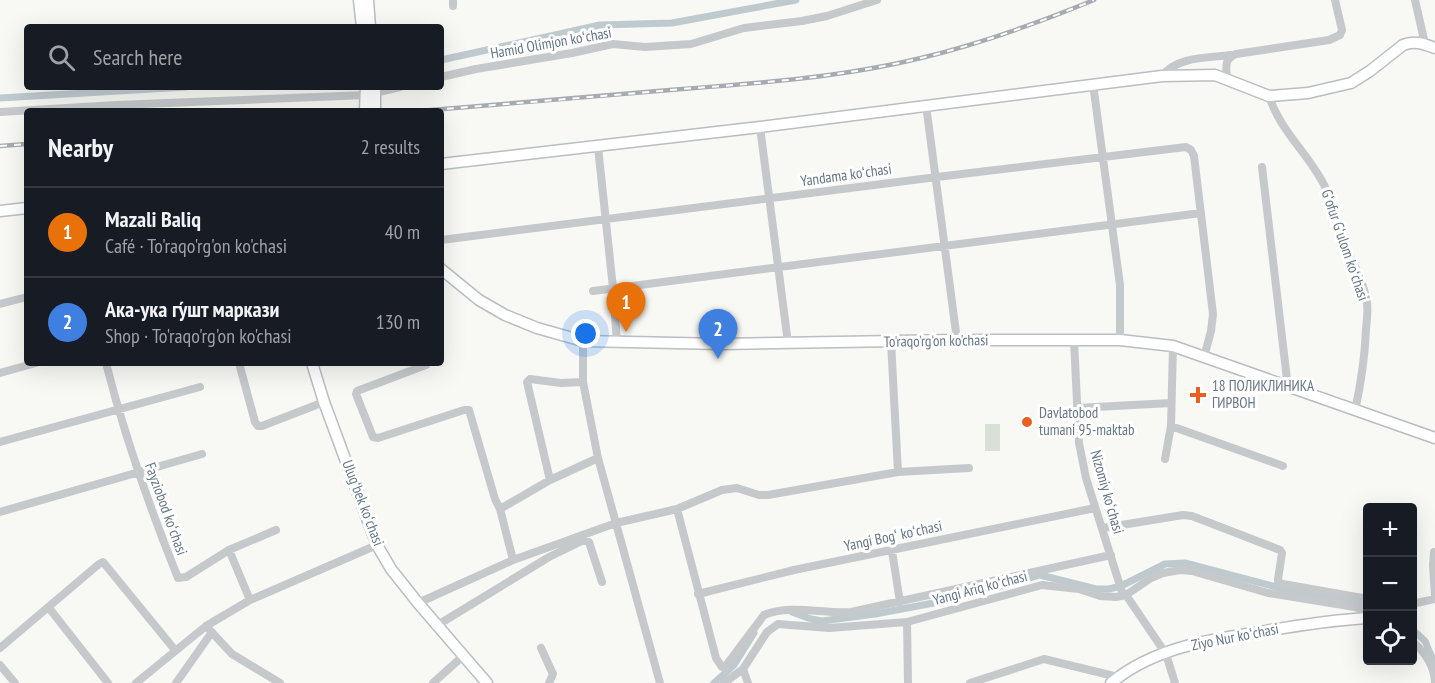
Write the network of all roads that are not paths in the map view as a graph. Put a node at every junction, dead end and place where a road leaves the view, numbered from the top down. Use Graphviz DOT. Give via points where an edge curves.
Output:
graph roads {
  1 [pos="359,0"];
  2 [pos="368,0"];
  3 [pos="877,0"];
  4 [pos="1335,0"];
  5 [pos="1415,0"];
  6 [pos="362,24"];
  7 [pos="370,24"];
  8 [pos="1430,46"];
  9 [pos="1236,54"];
  10 [pos="444,76"];
  11 [pos="1162,76"];
  12 [pos="1227,78"];
  13 [pos="1093,84"];
  14 [pos="371,90"];
  15 [pos="1269,96"];
  16 [pos="926,105"];
  17 [pos="66,108"];
  18 [pos="366,108"];
  19 [pos="374,108"];
  20 [pos="24,111"];
  21 [pos="0,112"];
  22 [pos="760,127"];
  23 [pos="598,147"];
  24 [pos="1102,156"];
  25 [pos="444,164"];
  26 [pos="1262,167"];
  27 [pos="936,177"];
  28 [pos="770,199"];
  29 [pos="24,208"];
  30 [pos="0,211"];
  31 [pos="1201,213"];
  32 [pos="604,219"];
  33 [pos="1111,225"];
  34 [pos="444,240"];
  35 [pos="945,244"];
  36 [pos="779,268"];
  37 [pos="444,271"];
  38 [pos="613,288"];
  39 [pos="592,291"];
  40 [pos="24,298"];
  41 [pos="0,304"];
  42 [pos="957,340"];
  43 [pos="1074,340"];
  44 [pos="1120,340"];
  45 [pos="583,341"];
  46 [pos="891,342"];
  47 [pos="616,343"];
  48 [pos="788,343"];
  49 [pos="1173,346"];
  50 [pos="1204,357"];
  51 [pos="25,366"];
  52 [pos="107,366"];
  53 [pos="240,366"];
  54 [pos="313,366"];
  55 [pos="423,366"];
  56 [pos="0,373"];
  57 [pos="583,382"];
  58 [pos="200,387"];
  59 [pos="1288,388"];
  60 [pos="324,402"];
  61 [pos="1171,403"];
  62 [pos="1077,408"];
  63 [pos="118,409"];
  64 [pos="1355,411"];
  65 [pos="1171,426"];
  66 [pos="1435,438"];
  67 [pos="0,442"];
  68 [pos="202,454"];
  69 [pos="598,458"];
  70 [pos="1165,459"];
  71 [pos="1283,466"];
  72 [pos="969,468"];
  73 [pos="137,472"];
  74 [pos="898,472"];
  75 [pos="550,480"];
  76 [pos="1095,508"];
  77 [pos="500,509"];
  78 [pos="677,509"];
  79 [pos="0,512"];
  80 [pos="616,523"];
  81 [pos="1102,528"];
  82 [pos="276,530"];
  83 [pos="377,545"];
  84 [pos="229,550"];
  85 [pos="892,551"];
  86 [pos="1434,552"];
  87 [pos="1111,555"];
  88 [pos="513,560"];
  89 [pos="602,582"];
  90 [pos="1124,593"];
  91 [pos="698,594"];
  92 [pos="1435,597"];
  93 [pos="1363,598"];
  94 [pos="250,600"];
  95 [pos="900,602"];
  96 [pos="418,603"];
  97 [pos="1417,603"];
  98 [pos="49,608"];
  99 [pos="1365,611"];
  100 [pos="1363,618"];
  101 [pos="907,622"];
  102 [pos="436,626"];
  103 [pos="209,629"];
  104 [pos="1417,645"];
  105 [pos="0,648"];
  106 [pos="541,648"];
  107 [pos="175,650"];
  108 [pos="1166,654"];
  109 [pos="463,656"];
  110 [pos="0,665"];
  111 [pos="742,669"];
  112 [pos="1114,680"];
  113 [pos="1435,682"];
  114 [pos="15,683"];
  115 [pos="108,683"];
  116 [pos="136,683"];
  117 [pos="176,683"];
  118 [pos="280,683"];
  119 [pos="433,683"];
  120 [pos="487,683"];
  121 [pos="549,683"];
  122 [pos="660,683"];
  123 [pos="724,683"];
  124 [pos="748,683"];
  125 [pos="908,683"];
  126 [pos="970,683"];
  127 [pos="1175,683"];
  1 -- 6 [label="street"];
  2 -- 7 [label="street"];
  3 -- 10 [label="street, Hamid Olimjon koʻchasi" via="827,16 744,28 691,44 613,44"];
  4 -- 9 [label="street" via="1342,30 1337,37"];
  5 -- 8 [label="street"];
  8 -- 15 [label="street" via="1414,42 1403,45 1352,83 1308,93"];
  9 -- 11 [label="street" via="1180,62"];
  9 -- 12 [label="street" via="1226,60"];
  11 -- 12 [label="street"];
  11 -- 13 [label="street"];
  12 -- 15 [label="street"];
  13 -- 16 [label="street"];
  13 -- 24 [label="street"];
  14 -- 17 [label="street"];
  14 -- 18 [label="street"];
  14 -- 19 [label="street"];
  15 -- 64 [label="street, Gʻofur Gʻulom koʻchasi" via="1279,120 1326,188 1345,247 1364,288 1365,355"];
  16 -- 22 [label="street"];
  16 -- 27 [label="street"];
  20 -- 21 [label="street"];
  22 -- 23 [label="street"];
  22 -- 28 [label="street"];
  23 -- 25 [label="street"];
  23 -- 32 [label="street"];
  24 -- 27 [label="street, Yandama koʻchasi"];
  24 -- 31 [label="street, Yandama koʻchasi" via="1186,147 1194,156"];
  24 -- 33 [label="street"];
  26 -- 59 [label="street"];
  27 -- 28 [label="street, Yandama koʻchasi"];
  27 -- 35 [label="street"];
  28 -- 32 [label="street, Yandama koʻchasi"];
  28 -- 36 [label="street"];
  29 -- 30 [label="street"];
  31 -- 33 [label="street"];
  31 -- 50 [label="street, Yandama koʻchasi" via="1213,314"];
  32 -- 34 [label="street, Yandama koʻchasi"];
  32 -- 38 [label="street"];
  33 -- 35 [label="street"];
  33 -- 44 [label="street" via="1120,285"];
  35 -- 36 [label="street"];
  35 -- 42 [label="street"];
  36 -- 38 [label="street"];
  36 -- 48 [label="street"];
  37 -- 45 [label="street, To'raqo'rg'on ko'chasi" via="505,315"];
  38 -- 39 [label="street"];
  38 -- 47 [label="street"];
  40 -- 41 [label="street"];
  42 -- 43 [label="street, To'raqo'rg'on ko'chasi"];
  42 -- 46 [label="street, To'raqo'rg'on ko'chasi"];
  43 -- 44 [label="street, To'raqo'rg'on ko'chasi"];
  43 -- 62 [label="street, Nizomiy koʻchasi"];
  44 -- 49 [label="street, To'raqo'rg'on ko'chasi"];
  45 -- 47 [label="street, To'raqo'rg'on ko'chasi"];
  45 -- 57 [label="street"];
  46 -- 48 [label="street, To'raqo'rg'on ko'chasi"];
  46 -- 74 [label="street"];
  47 -- 48 [label="street, To'raqo'rg'on ko'chasi"];
  49 -- 50 [label="street, To'raqo'rg'on ko'chasi"];
  49 -- 61 [label="street"];
  50 -- 59 [label="street, To'raqo'rg'on ko'chasi"];
  51 -- 56 [label="street"];
  52 -- 63 [label="street, Fayziobod koʻchasi"];
  53 -- 60 [label="street" via="258,426"];
  54 -- 60 [label="street, Ulugʻbek koʻchasi"];
  55 -- 77 [label="street" via="357,391 369,430 378,438 469,410"];
  57 -- 69 [label="street"];
  57 -- 75 [label="street" via="527,381"];
  58 -- 63 [label="street"];
  59 -- 64 [label="street, To'raqo'rg'on ko'chasi"];
  60 -- 83 [label="street, Ulugʻbek koʻchasi"];
  61 -- 62 [label="street"];
  61 -- 65 [label="street"];
  62 -- 76 [label="street, Nizomiy koʻchasi" via="1079,443"];
  63 -- 67 [label="street"];
  63 -- 73 [label="street, Fayziobod koʻchasi"];
  64 -- 66 [label="street, To'raqo'rg'on ko'chasi"];
  65 -- 70 [label="street"];
  65 -- 71 [label="street"];
  68 -- 73 [label="street"];
  69 -- 75 [label="street"];
  69 -- 80 [label="street"];
  72 -- 74 [label="street"];
  73 -- 79 [label="street"];
  73 -- 84 [label="street, Fayziobod koʻchasi" via="178,578"];
  74 -- 78 [label="street" via="768,495 737,488 722,490"];
  75 -- 77 [label="street"];
  76 -- 81 [label="street, Nizomiy koʻchasi"];
  76 -- 85 [label="street, Yangi Bogʻ koʻchasi"];
  77 -- 88 [label="street"];
  78 -- 80 [label="street"];
  78 -- 91 [label="street"];
  80 -- 88 [label="street"];
  80 -- 122 [label="street"];
  81 -- 87 [label="street, Nizomiy koʻchasi"];
  81 -- 93 [label="street" via="1192,516 1280,550 1278,582 1282,584"];
  82 -- 84 [label="street"];
  83 -- 94 [label="street"];
  83 -- 96 [label="street, Ulugʻbek koʻchasi"];
  84 -- 94 [label="street"];
  85 -- 91 [label="street, Yangi Bogʻ koʻchasi"];
  85 -- 95 [label="street"];
  86 -- 92 [label="street"];
  87 -- 90 [label="street, Nizomiy koʻchasi"];
  87 -- 95 [label="street"];
  88 -- 96 [label="street"];
  89 -- 102 [label="street" via="589,542 584,540"];
  90 -- 99 [label="street" via="1163,573 1188,570 1268,593"];
  90 -- 101 [label="street, Yangi Ariq koʻchasi" via="1100,596 1042,585"];
  90 -- 108 [label="street, Nizomiy koʻchasi"];
  91 -- 95 [label="street" via="716,658 725,667 764,615 773,611 834,613"];
  92 -- 97 [label="street"];
  94 -- 103 [label="street"];
  96 -- 102 [label="street, Ulugʻbek koʻchasi"];
  98 -- 105 [label="street"];
  98 -- 107 [label="street" via="103,562"];
  98 -- 115 [label="street"];
  100 -- 108 [label="street, Ziyo Nur koʻchasi" via="1219,638"];
  101 -- 111 [label="street, Yangi Ariq koʻchasi" via="829,628 778,624 767,632"];
  101 -- 125 [label="street"];
  102 -- 109 [label="street, Ulugʻbek koʻchasi"];
  103 -- 107 [label="street"];
  103 -- 117 [label="street"];
  103 -- 118 [label="street" via="232,654"];
  104 -- 113 [label="street" via="1425,652"];
  106 -- 121 [label="street" via="553,674"];
  107 -- 116 [label="street"];
  108 -- 112 [label="street, Ziyo Nur koʻchasi" via="1135,665"];
  108 -- 127 [label="street, Nizomiy koʻchasi"];
  109 -- 119 [label="street"];
  109 -- 120 [label="street, Ulugʻbek koʻchasi"];
  110 -- 114 [label="street"];
  111 -- 123 [label="street, Yangi Ariq koʻchasi"];
  111 -- 124 [label="street"];
  112 -- 126 [label="street" via="1044,659"];
}
